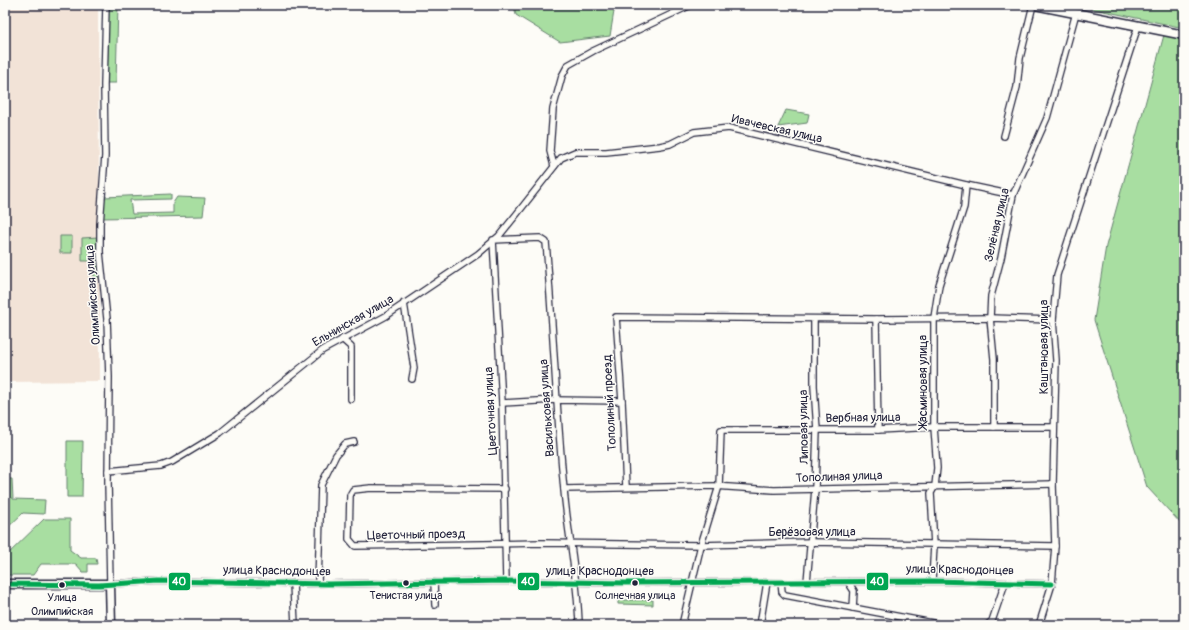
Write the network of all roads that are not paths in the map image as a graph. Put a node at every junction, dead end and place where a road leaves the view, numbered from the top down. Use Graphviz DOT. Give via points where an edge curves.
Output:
graph roads {
  1 [pos="106,5"];
  2 [pos="691,5"];
  3 [pos="1034,5"];
  4 [pos="1076,13"];
  5 [pos="1138,26"];
  6 [pos="1184,35"];
  7 [pos="1004,136"];
  8 [pos="561,158"];
  9 [pos="554,166"];
  10 [pos="966,185"];
  11 [pos="1013,195"];
  12 [pos="493,240"];
  13 [pos="404,303"];
  14 [pos="814,318"];
  15 [pos="934,318"];
  16 [pos="990,318"];
  17 [pos="876,319"];
  18 [pos="1053,320"];
  19 [pos="342,339"];
  20 [pos="412,378"];
  21 [pos="351,399"];
  22 [pos="622,401"];
  23 [pos="558,402"];
  24 [pos="502,403"];
  25 [pos="934,427"];
  26 [pos="994,427"];
  27 [pos="1054,427"];
  28 [pos="817,430"];
  29 [pos="878,430"];
  30 [pos="354,442"];
  31 [pos="108,471"];
  32 [pos="1053,484"];
  33 [pos="719,486"];
  34 [pos="935,486"];
  35 [pos="626,487"];
  36 [pos="564,488"];
  37 [pos="815,488"];
  38 [pos="505,489"];
  39 [pos="811,542"];
  40 [pos="506,544"];
  41 [pos="569,544"];
  42 [pos="701,545"];
  43 [pos="934,545"];
  44 [pos="1055,546"];
  45 [pos="506,581"];
  46 [pos="932,581"];
  47 [pos="434,582"];
  48 [pos="576,582"];
  49 [pos="767,582"];
  50 [pos="781,582"];
  51 [pos="807,582"];
  52 [pos="848,582"];
  53 [pos="293,583"];
  54 [pos="318,583"];
  55 [pos="691,583"];
  56 [pos="1005,583"];
  57 [pos="5,584"];
  58 [pos="110,584"];
  59 [pos="1052,584"];
  60 [pos="435,605"];
  61 [pos="853,608"];
  62 [pos="111,625"];
  63 [pos="295,625"];
  64 [pos="579,625"];
  65 [pos="682,625"];
  66 [pos="760,625"];
  67 [pos="943,625"];
  68 [pos="987,625"];
  69 [pos="1039,625"];
  1 -- 31 [label="street, Олимпийская улица" via="105,156 100,252 107,319"];
  2 -- 9 [label="street" via="568,65 562,76 553,109 550,151"];
  3 -- 4 [label="street"];
  3 -- 7 [label="street" via="1020,58 1018,87"];
  4 -- 5 [label="street"];
  4 -- 11 [label="street, Зелёная улица" via="1047,118"];
  5 -- 6 [label="street"];
  5 -- 18 [label="street, Каштановая улица" via="1057,274"];
  8 -- 9 [label="street, Ельнинская улица"];
  8 -- 10 [label="street, Ивачевская улица" via="575,152 606,152 660,146 694,132 728,128"];
  9 -- 12 [label="street, Ельнинская улица"];
  10 -- 11 [label="street, Ивачевская улица"];
  10 -- 15 [label="street, Жасминовая улица" via="964,208 939,285"];
  11 -- 16 [label="street, Зелёная улица" via="991,296"];
  12 -- 13 [label="street, Ельнинская улица" via="478,254"];
  12 -- 23 [label="street, Васильковая улица" via="540,238 546,242"];
  12 -- 24 [label="street, Цветочная улица"];
  13 -- 19 [label="street, Ельнинская улица" via="379,320"];
  13 -- 20 [label="street" via="414,368"];
  14 -- 17 [label="street"];
  14 -- 22 [label="street, Тополиный проезд" via="616,317"];
  14 -- 28 [label="street, Липовая улица"];
  15 -- 16 [label="street"];
  15 -- 17 [label="street"];
  15 -- 25 [label="street, Жасминовая улица"];
  16 -- 18 [label="street"];
  16 -- 26 [label="street, Зелёная улица" via="994,359"];
  17 -- 29 [label="street"];
  18 -- 27 [label="street, Каштановая улица" via="1056,360"];
  19 -- 21 [label="street" via="351,347"];
  19 -- 31 [label="street, Ельнинская улица" via="323,350 220,433 182,457 161,466"];
  22 -- 23 [label="street"];
  22 -- 35 [label="street, Тополиный проезд"];
  23 -- 24 [label="street"];
  23 -- 36 [label="street, Васильковая улица"];
  24 -- 38 [label="street, Цветочная улица"];
  25 -- 26 [label="street, Вербная улица"];
  25 -- 29 [label="street, Вербная улица"];
  25 -- 34 [label="street, Жасминовая улица" via="937,468"];
  26 -- 27 [label="street, Вербная улица"];
  27 -- 32 [label="street, Каштановая улица"];
  28 -- 29 [label="street, Вербная улица"];
  28 -- 33 [label="street, Вербная улица" via="721,430"];
  28 -- 37 [label="street, Липовая улица"];
  30 -- 54 [label="street" via="345,444 336,454 321,486"];
  31 -- 58 [label="street, Олимпийская улица"];
  32 -- 34 [label="street, Тополиная улица"];
  32 -- 44 [label="street, Каштановая улица"];
  33 -- 35 [label="street, Тополиная улица"];
  33 -- 37 [label="street, Тополиная улица" via="774,490"];
  33 -- 42 [label="street"];
  34 -- 37 [label="street, Тополиная улица"];
  34 -- 43 [label="street, Жасминовая улица" via="931,493"];
  35 -- 36 [label="street, Тополиная улица"];
  36 -- 41 [label="street, Васильковая улица"];
  37 -- 39 [label="street, Липовая улица"];
  38 -- 40 [label="street, Цветочная улица"];
  38 -- 40 [label="street, Цветочный проезд" via="353,490 350,495 349,539 355,546"];
  39 -- 42 [label="street, Берёзовая улица"];
  39 -- 43 [label="street, Берёзовая улица"];
  39 -- 51 [label="street, Липовая улица"];
  40 -- 41 [label="street, Цветочный проезд"];
  40 -- 45 [label="street, Цветочная улица"];
  41 -- 42 [label="street, Берёзовая улица"];
  41 -- 48 [label="street, Васильковая улица"];
  42 -- 55 [label="street"];
  43 -- 44 [label="street, Берёзовая улица"];
  43 -- 46 [label="street, Жасминовая улица"];
  44 -- 59 [label="street, Каштановая улица"];
  45 -- 47 [label="street, улица Краснодонцев"];
  45 -- 48 [label="street, улица Краснодонцев"];
  46 -- 52 [label="street, улица Краснодонцев"];
  46 -- 56 [label="street, улица Краснодонцев"];
  47 -- 54 [label="street, улица Краснодонцев"];
  47 -- 60 [label="street"];
  48 -- 55 [label="street, улица Краснодонцев"];
  48 -- 64 [label="street, Васильковая улица"];
  49 -- 50 [label="street, улица Краснодонцев"];
  49 -- 55 [label="street, улица Краснодонцев"];
  49 -- 66 [label="street"];
  50 -- 51 [label="street, улица Краснодонцев"];
  50 -- 61 [label="street" via="785,595"];
  51 -- 52 [label="street, улица Краснодонцев"];
  52 -- 61 [label="street" via="854,591"];
  53 -- 54 [label="street, улица Краснодонцев"];
  53 -- 58 [label="street, улица Краснодонцев" via="159,581"];
  53 -- 63 [label="street"];
  55 -- 65 [label="street"];
  56 -- 59 [label="street, улица Краснодонцев"];
  56 -- 68 [label="street" via="992,621"];
  57 -- 58 [label="street, улица Краснодонцев"];
  58 -- 62 [label="street"];
  59 -- 69 [label="street, Каштановая улица"];
  61 -- 67 [label="street"];
}
